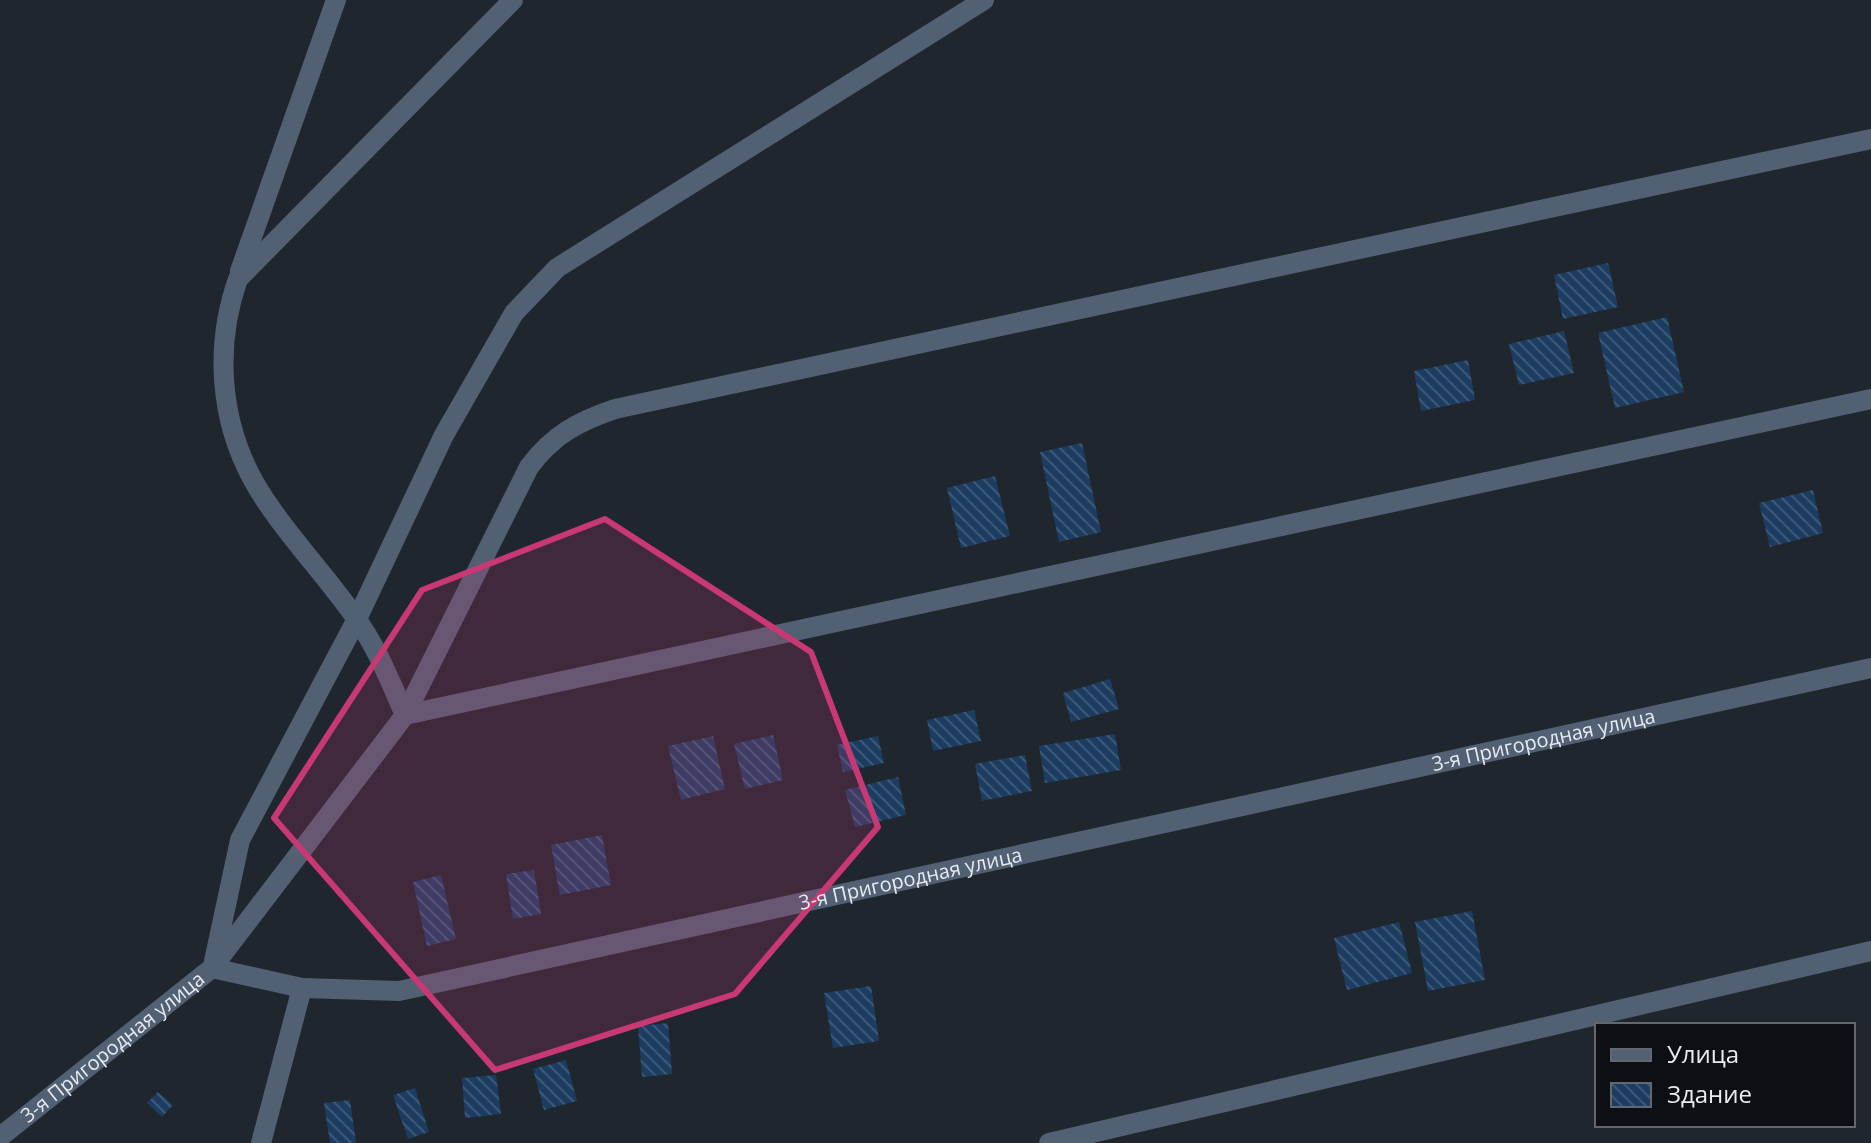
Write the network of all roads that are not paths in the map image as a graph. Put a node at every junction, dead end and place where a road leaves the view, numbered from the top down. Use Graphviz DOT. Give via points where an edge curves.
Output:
graph roads {
  1 [pos="336,0"];
  2 [pos="513,0"];
  3 [pos="984,0"];
  4 [pos="1871,139"];
  5 [pos="238,279"];
  6 [pos="1871,399"];
  7 [pos="357,619"];
  8 [pos="1871,668"];
  9 [pos="405,715"];
  10 [pos="1871,951"];
  11 [pos="212,968"];
  12 [pos="302,988"];
  13 [pos="0,1137"];
  14 [pos="261,1143"];
  15 [pos="1049,1143"];
  1 -- 5 [label="street"];
  2 -- 5 [label="street"];
  3 -- 7 [label="street" via="557,268 514,313 444,435"];
  4 -- 9 [label="street" via="588,418 545,446 529,467"];
  5 -- 7 [label="street" via="227,309 222,370 237,441 253,480"];
  6 -- 9 [label="street"];
  7 -- 9 [label="street" via="382,660"];
  7 -- 11 [label="street" via="240,840"];
  8 -- 12 [label="street, 3-я Пригородная улица" via="399,991"];
  9 -- 11 [label="street"];
  10 -- 15 [label="street"];
  11 -- 12 [label="street, 3-я Пригородная улица"];
  11 -- 13 [label="street, 3-я Пригородная улица"];
  12 -- 14 [label="street"];
}
